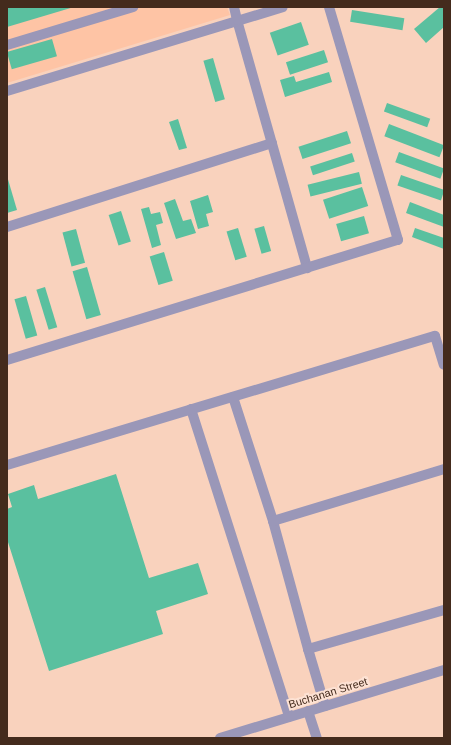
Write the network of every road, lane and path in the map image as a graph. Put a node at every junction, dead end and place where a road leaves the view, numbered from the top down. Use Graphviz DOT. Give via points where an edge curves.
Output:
graph roads {
  1 [pos="133,7"];
  2 [pos="234,7"];
  3 [pos="283,7"];
  4 [pos="329,7"];
  5 [pos="113,10"];
  6 [pos="238,20"];
  7 [pos="7,45"];
  8 [pos="7,92"];
  9 [pos="272,143"];
  10 [pos="7,227"];
  11 [pos="307,268"];
  12 [pos="7,360"];
  13 [pos="444,365"];
  14 [pos="233,396"];
  15 [pos="191,408"];
  16 [pos="7,465"];
  17 [pos="444,469"];
  18 [pos="273,522"];
  19 [pos="444,610"];
  20 [pos="308,649"];
  21 [pos="444,670"];
  22 [pos="326,706"];
  23 [pos="308,711"];
  24 [pos="289,717"];
  25 [pos="245,734"];
  26 [pos="220,738"];
  27 [pos="317,738"];
  1 -- 5 [label="street"];
  2 -- 6 [label="street"];
  3 -- 6 [label="street"];
  4 -- 11 [label="street" via="398,240"];
  5 -- 7 [label="street"];
  6 -- 8 [label="street"];
  6 -- 9 [label="street"];
  9 -- 10 [label="street"];
  9 -- 11 [label="street"];
  11 -- 12 [label="street"];
  13 -- 14 [label="street" via="435,336"];
  14 -- 15 [label="street"];
  14 -- 18 [label="street"];
  15 -- 16 [label="street"];
  15 -- 24 [label="street"];
  17 -- 18 [label="street"];
  18 -- 20 [label="street"];
  19 -- 20 [label="street"];
  20 -- 22 [label="street"];
  21 -- 22 [label="street, Buchanan Street"];
  22 -- 23 [label="street, Buchanan Street"];
  23 -- 24 [label="street, Buchanan Street"];
  23 -- 27 [label="street"];
  24 -- 25 [label="street, Buchanan Street"];
  25 -- 26 [label="street, Buchanan Street"];
}
